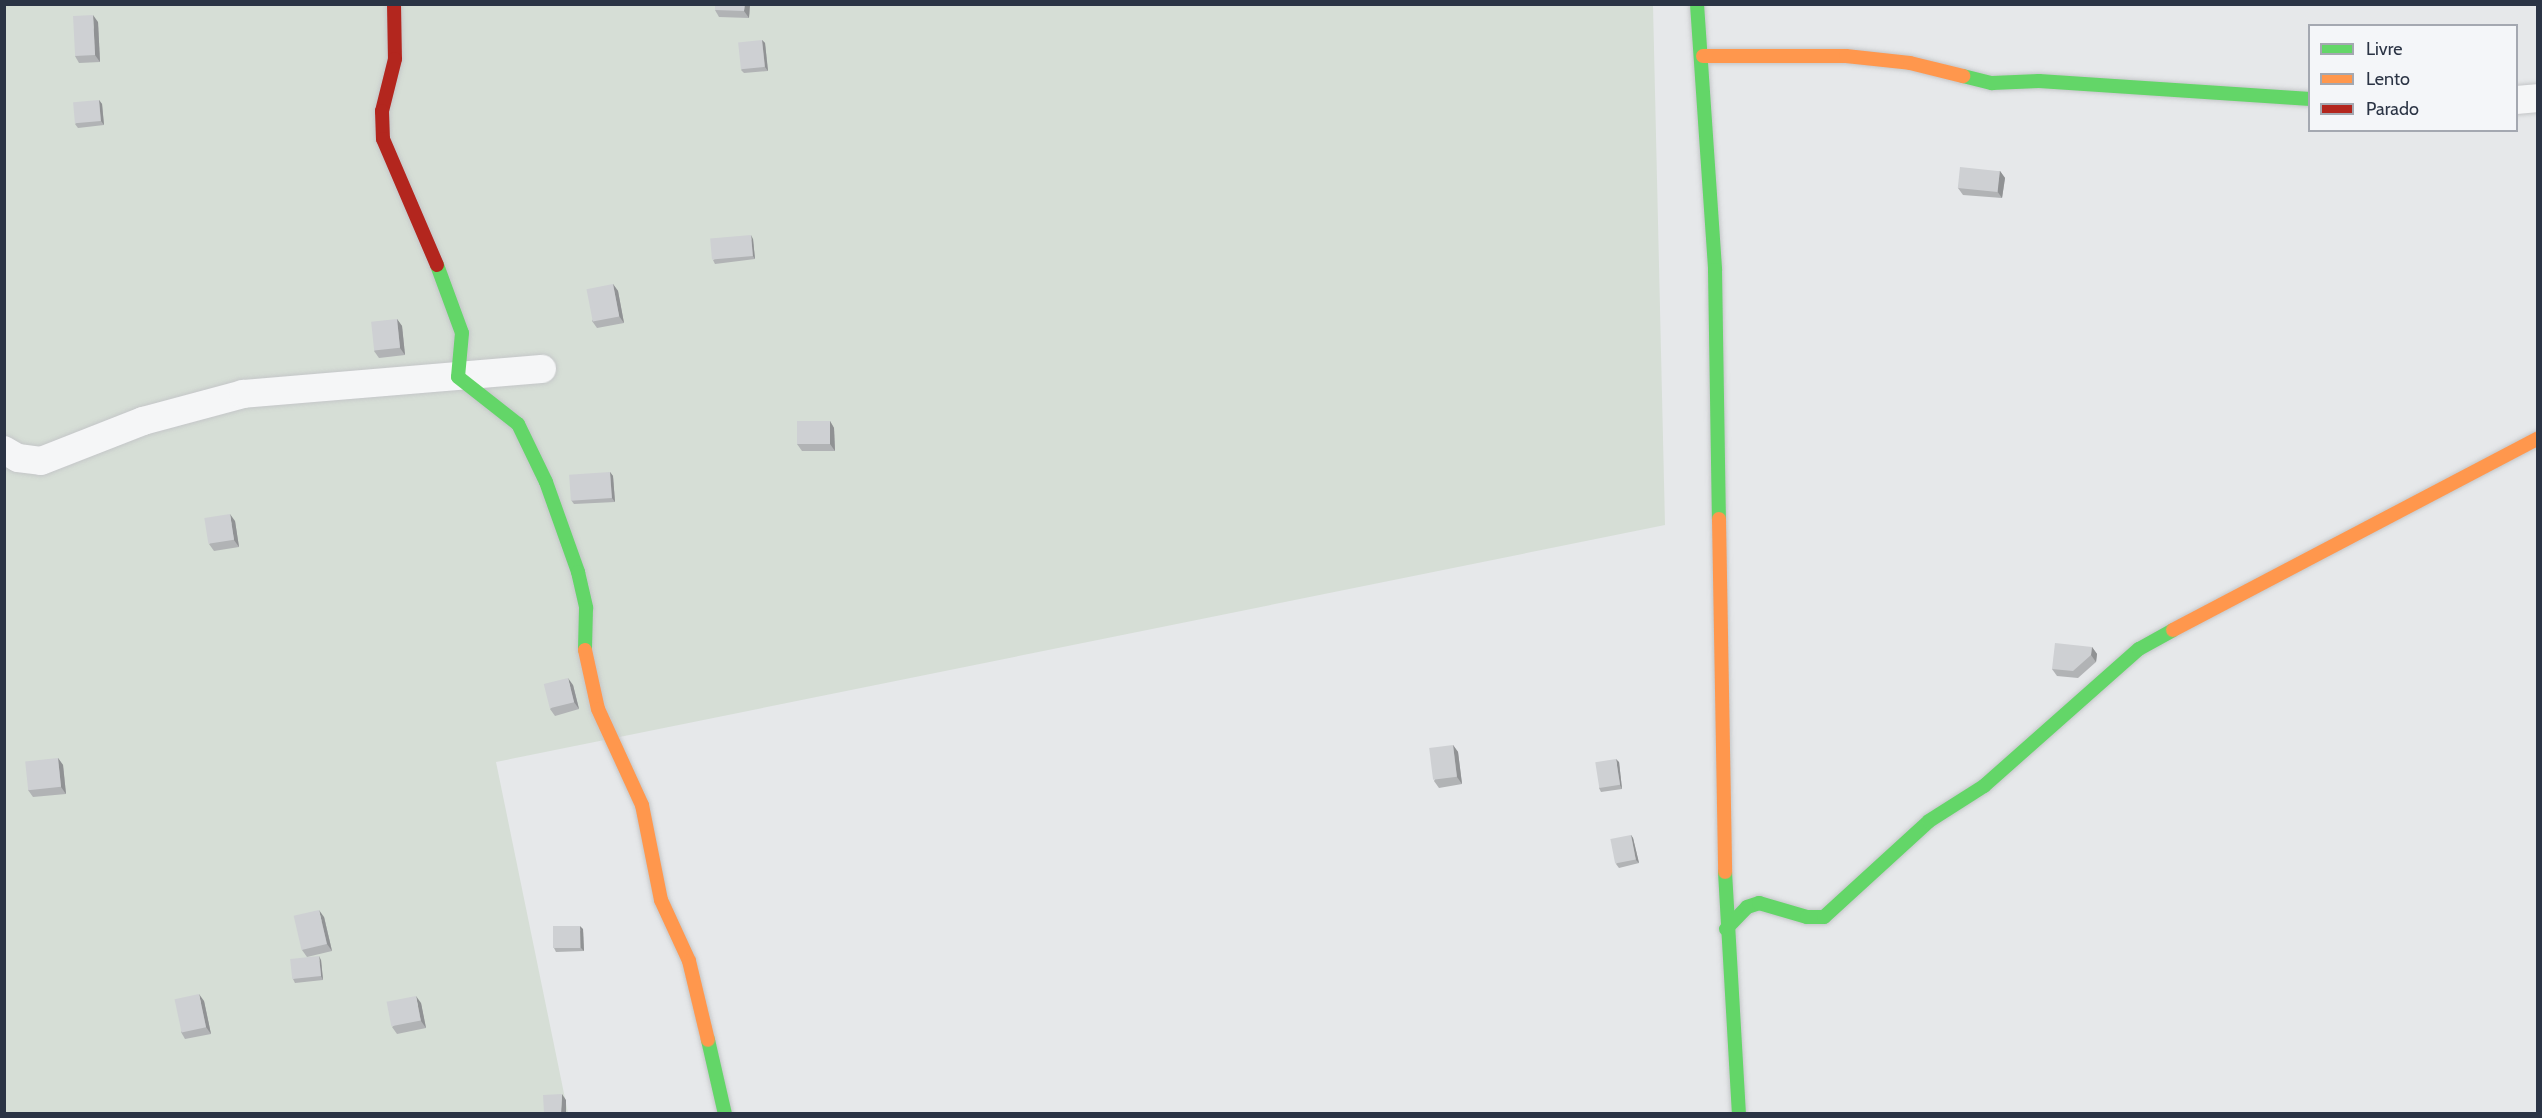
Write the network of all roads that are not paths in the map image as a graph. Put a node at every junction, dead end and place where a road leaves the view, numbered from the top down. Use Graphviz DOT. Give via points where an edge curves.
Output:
graph roads {
  1 [pos="394,4"];
  2 [pos="1697,4"];
  3 [pos="1703,56"];
  4 [pos="2538,98"];
  5 [pos="2308,99"];
  6 [pos="2518,100"];
  7 [pos="542,369"];
  8 [pos="458,377"];
  9 [pos="2538,438"];
  10 [pos="4,450"];
  11 [pos="1726,929"];
  12 [pos="725,1113"];
  13 [pos="1738,1113"];
  1 -- 8 [label="street" via="395,59 382,111 383,139 450,294 462,333"];
  2 -- 3 [label="street"];
  3 -- 5 [label="street" via="1846,56 1910,63 1992,83 2039,81"];
  3 -- 11 [label="street" via="1715,270"];
  4 -- 6 [label="street"];
  7 -- 8 [label="street"];
  8 -- 10 [label="street" via="243,394 143,421 41,460 18,458"];
  8 -- 12 [label="street" via="518,424 554,505 578,572 586,608 583,643 598,709 642,805 661,900 689,961"];
  9 -- 11 [label="street" via="2253,585 2139,649 1984,786 1929,821 1824,917 1807,917 1759,903 1747,907"];
  11 -- 13 [label="street"];
}
